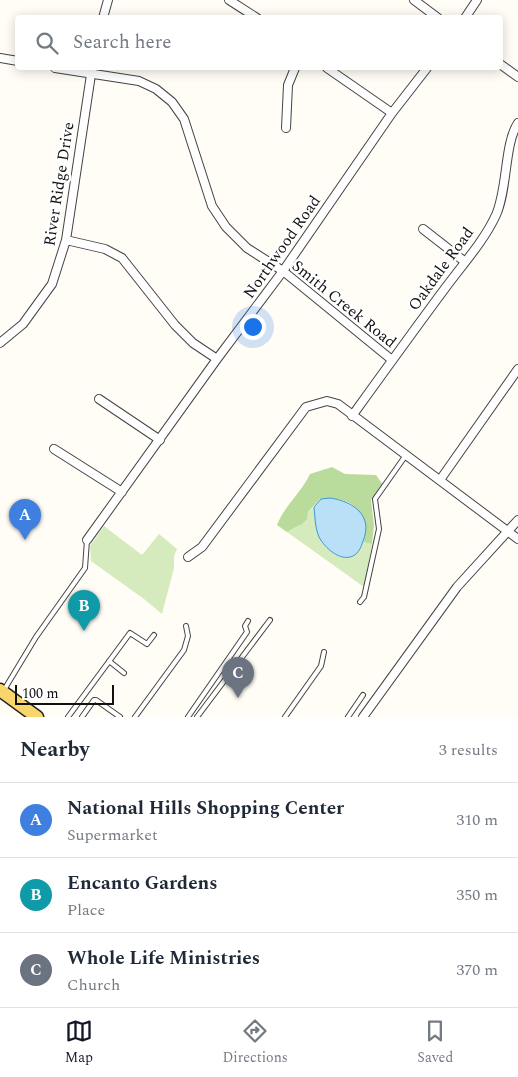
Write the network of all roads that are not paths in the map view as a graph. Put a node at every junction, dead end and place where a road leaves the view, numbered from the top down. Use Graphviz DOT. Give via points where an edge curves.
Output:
graph roads {
  1 [pos="108,0"];
  2 [pos="229,0"];
  3 [pos="414,0"];
  4 [pos="477,0"];
  5 [pos="104,15"];
  6 [pos="252,15"];
  7 [pos="434,15"];
  8 [pos="467,15"];
  9 [pos="0,58"];
  10 [pos="15,60"];
  11 [pos="503,66"];
  12 [pos="91,70"];
  13 [pos="294,70"];
  14 [pos="330,70"];
  15 [pos="425,70"];
  16 [pos="518,76"];
  17 [pos="392,113"];
  18 [pos="518,123"];
  19 [pos="286,128"];
  20 [pos="423,229"];
  21 [pos="66,240"];
  22 [pos="464,262"];
  23 [pos="283,271"];
  24 [pos="0,342"];
  25 [pos="217,359"];
  26 [pos="392,360"];
  27 [pos="518,369"];
  28 [pos="99,399"];
  29 [pos="352,416"];
  30 [pos="160,440"];
  31 [pos="54,449"];
  32 [pos="406,455"];
  33 [pos="440,480"];
  34 [pos="122,492"];
  35 [pos="518,520"];
  36 [pos="506,531"];
  37 [pos="518,539"];
  38 [pos="88,540"];
  39 [pos="188,557"];
  40 [pos="360,602"];
  41 [pos="270,620"];
  42 [pos="248,621"];
  43 [pos="186,626"];
  44 [pos="154,635"];
  45 [pos="324,652"];
  46 [pos="109,661"];
  47 [pos="124,673"];
  48 [pos="1,691"];
  49 [pos="87,692"];
  50 [pos="363,696"];
  51 [pos="94,700"];
  52 [pos="37,717"];
  53 [pos="68,717"];
  54 [pos="82,717"];
  55 [pos="120,717"];
  56 [pos="135,717"];
  57 [pos="188,717"];
  58 [pos="197,717"];
  59 [pos="285,717"];
  60 [pos="348,717"];
  61 [pos="364,717"];
  1 -- 5 [label="street"];
  2 -- 6 [label="street"];
  3 -- 7 [label="street"];
  4 -- 8 [label="street"];
  9 -- 10 [label="street"];
  11 -- 16 [label="street"];
  12 -- 21 [label="street, River Ridge Drive"];
  12 -- 23 [label="street, Smith Creek Road" via="139,81 172,102 184,119 212,206 226,227 247,248"];
  13 -- 19 [label="street" via="288,85"];
  14 -- 17 [label="street"];
  15 -- 17 [label="street, Northwood Road"];
  17 -- 23 [label="street, Northwood Road"];
  18 -- 22 [label="street, Oakdale Road" via="512,132 496,214"];
  20 -- 22 [label="street"];
  21 -- 24 [label="street, River Ridge Drive" via="52,284 24,324"];
  21 -- 25 [label="street" via="105,249 122,258 175,325 193,343"];
  22 -- 26 [label="street, Oakdale Road"];
  23 -- 25 [label="street, Northwood Road"];
  23 -- 26 [label="street, Smith Creek Road"];
  25 -- 30 [label="street, Northwood Road"];
  26 -- 29 [label="street, Oakdale Road"];
  27 -- 33 [label="street"];
  28 -- 30 [label="street"];
  29 -- 32 [label="street"];
  29 -- 39 [label="street" via="338,404 327,401 306,407 202,547"];
  30 -- 34 [label="street, Northwood Road"];
  31 -- 34 [label="street"];
  32 -- 33 [label="street"];
  32 -- 40 [label="lane" via="375,499 379,529 364,597"];
  33 -- 36 [label="street"];
  34 -- 38 [label="street, Northwood Road"];
  35 -- 36 [label="street"];
  36 -- 37 [label="street"];
  36 -- 61 [label="street" via="457,587"];
  38 -- 48 [label="lane" via="85,568"];
  41 -- 58 [label="lane"];
  42 -- 57 [label="lane" via="245,626 247,632"];
  43 -- 56 [label="lane" via="188,636 184,650"];
  44 -- 46 [label="lane" via="148,644 130,633"];
  45 -- 59 [label="lane" via="321,666"];
  46 -- 47 [label="lane"];
  46 -- 49 [label="lane"];
  48 -- 52 [label="main road"];
  49 -- 51 [label="lane"];
  49 -- 53 [label="lane"];
  50 -- 60 [label="lane"];
  51 -- 54 [label="lane"];
  51 -- 55 [label="lane"];
}
